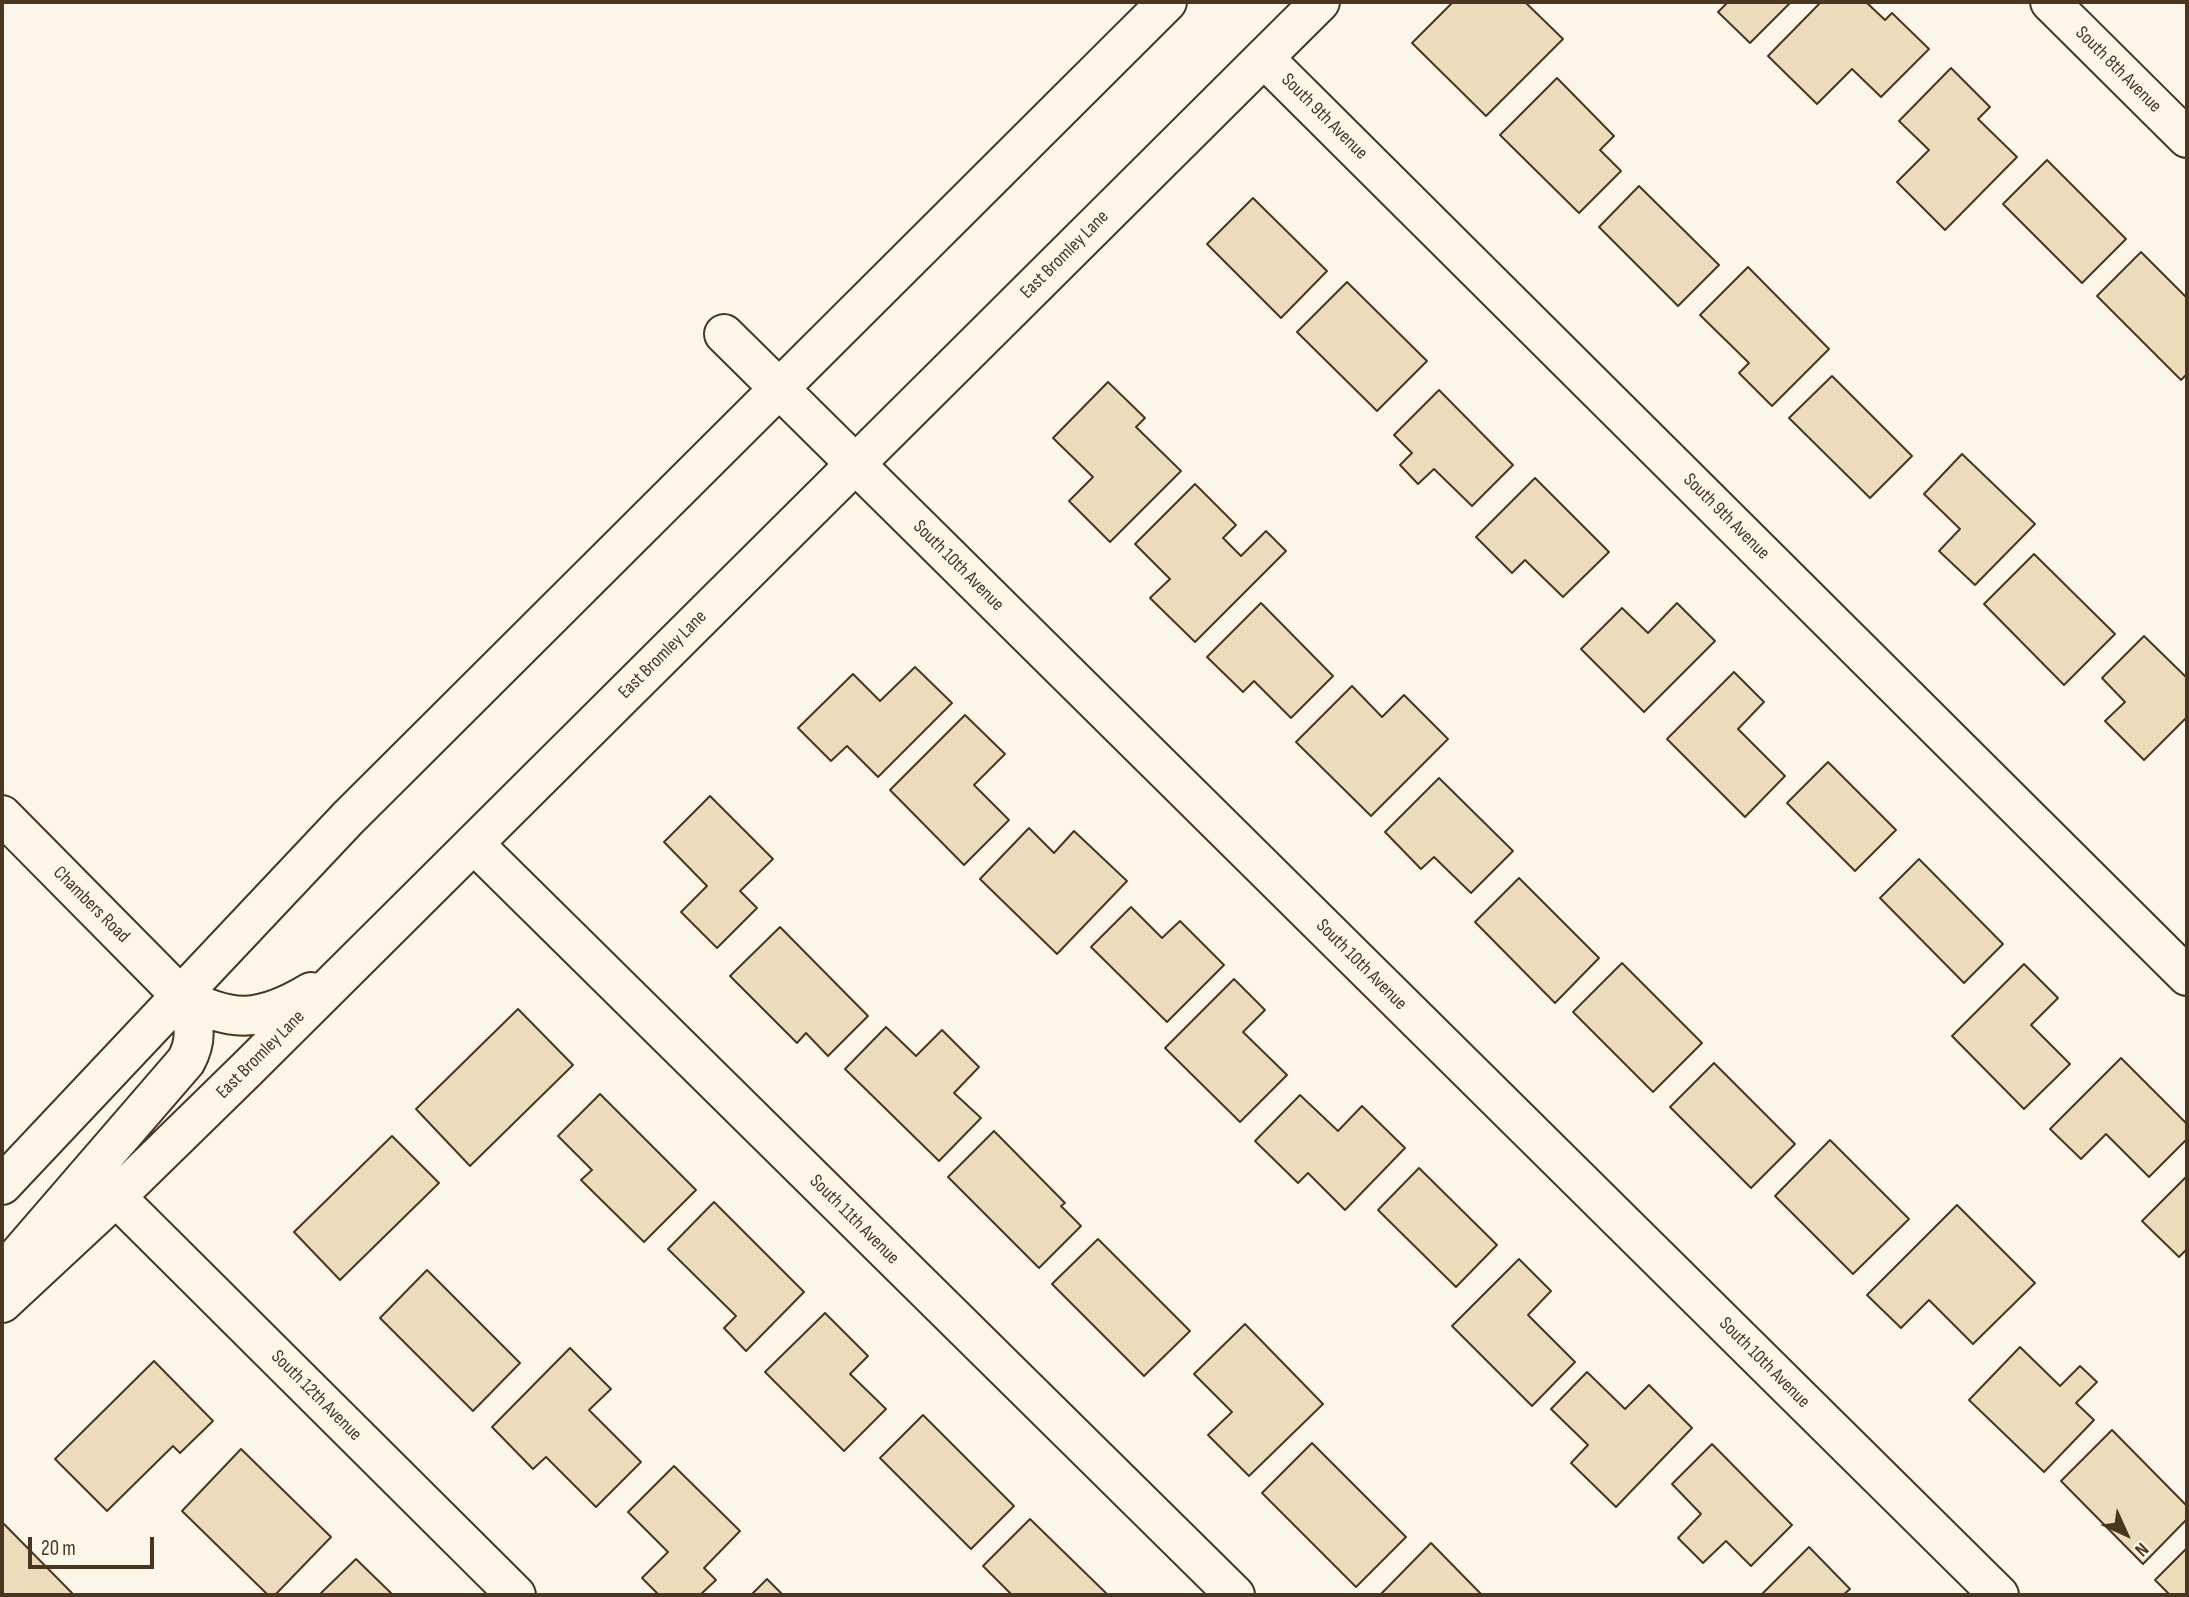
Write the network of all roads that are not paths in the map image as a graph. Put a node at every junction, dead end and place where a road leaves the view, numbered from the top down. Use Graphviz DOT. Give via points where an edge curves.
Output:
graph roads {
  1 [pos="1167,2"];
  2 [pos="1320,2"];
  3 [pos="2050,2"];
  4 [pos="1264,58"];
  5 [pos="2187,138"];
  6 [pos="724,334"];
  7 [pos="780,389"];
  8 [pos="854,464"];
  9 [pos="2,815"];
  10 [pos="474,844"];
  11 [pos="343,974"];
  12 [pos="2187,976"];
  13 [pos="180,995"];
  14 [pos="2,1185"];
  15 [pos="116,1196"];
  16 [pos="2,1274"];
  17 [pos="2,1303"];
  18 [pos="516,1595"];
  19 [pos="1235,1595"];
  20 [pos="1999,1595"];
  1 -- 7 [label="street"];
  2 -- 4 [label="street, East Bromley Lane"];
  3 -- 5 [label="street, South 8th Avenue"];
  4 -- 8 [label="street, East Bromley Lane"];
  4 -- 12 [label="street, South 9th Avenue"];
  6 -- 7 [label="street, South 10th Avenue"];
  7 -- 8 [label="street, South 10th Avenue"];
  7 -- 13 [label="street" via="348,818"];
  8 -- 10 [label="street, East Bromley Lane"];
  8 -- 20 [label="street, South 10th Avenue"];
  9 -- 13 [label="street, Chambers Road"];
  10 -- 11 [label="street, East Bromley Lane"];
  10 -- 19 [label="street, South 11th Avenue"];
  11 -- 13 [label="street" via="281,1009 253,1017 213,1012"];
  11 -- 15 [label="street, East Bromley Lane"];
  13 -- 14 [label="street"];
  13 -- 16 [label="street" via="194,1026 186,1061"];
  15 -- 17 [label="street, East Bromley Lane"];
  15 -- 18 [label="street, South 12th Avenue"];
}
